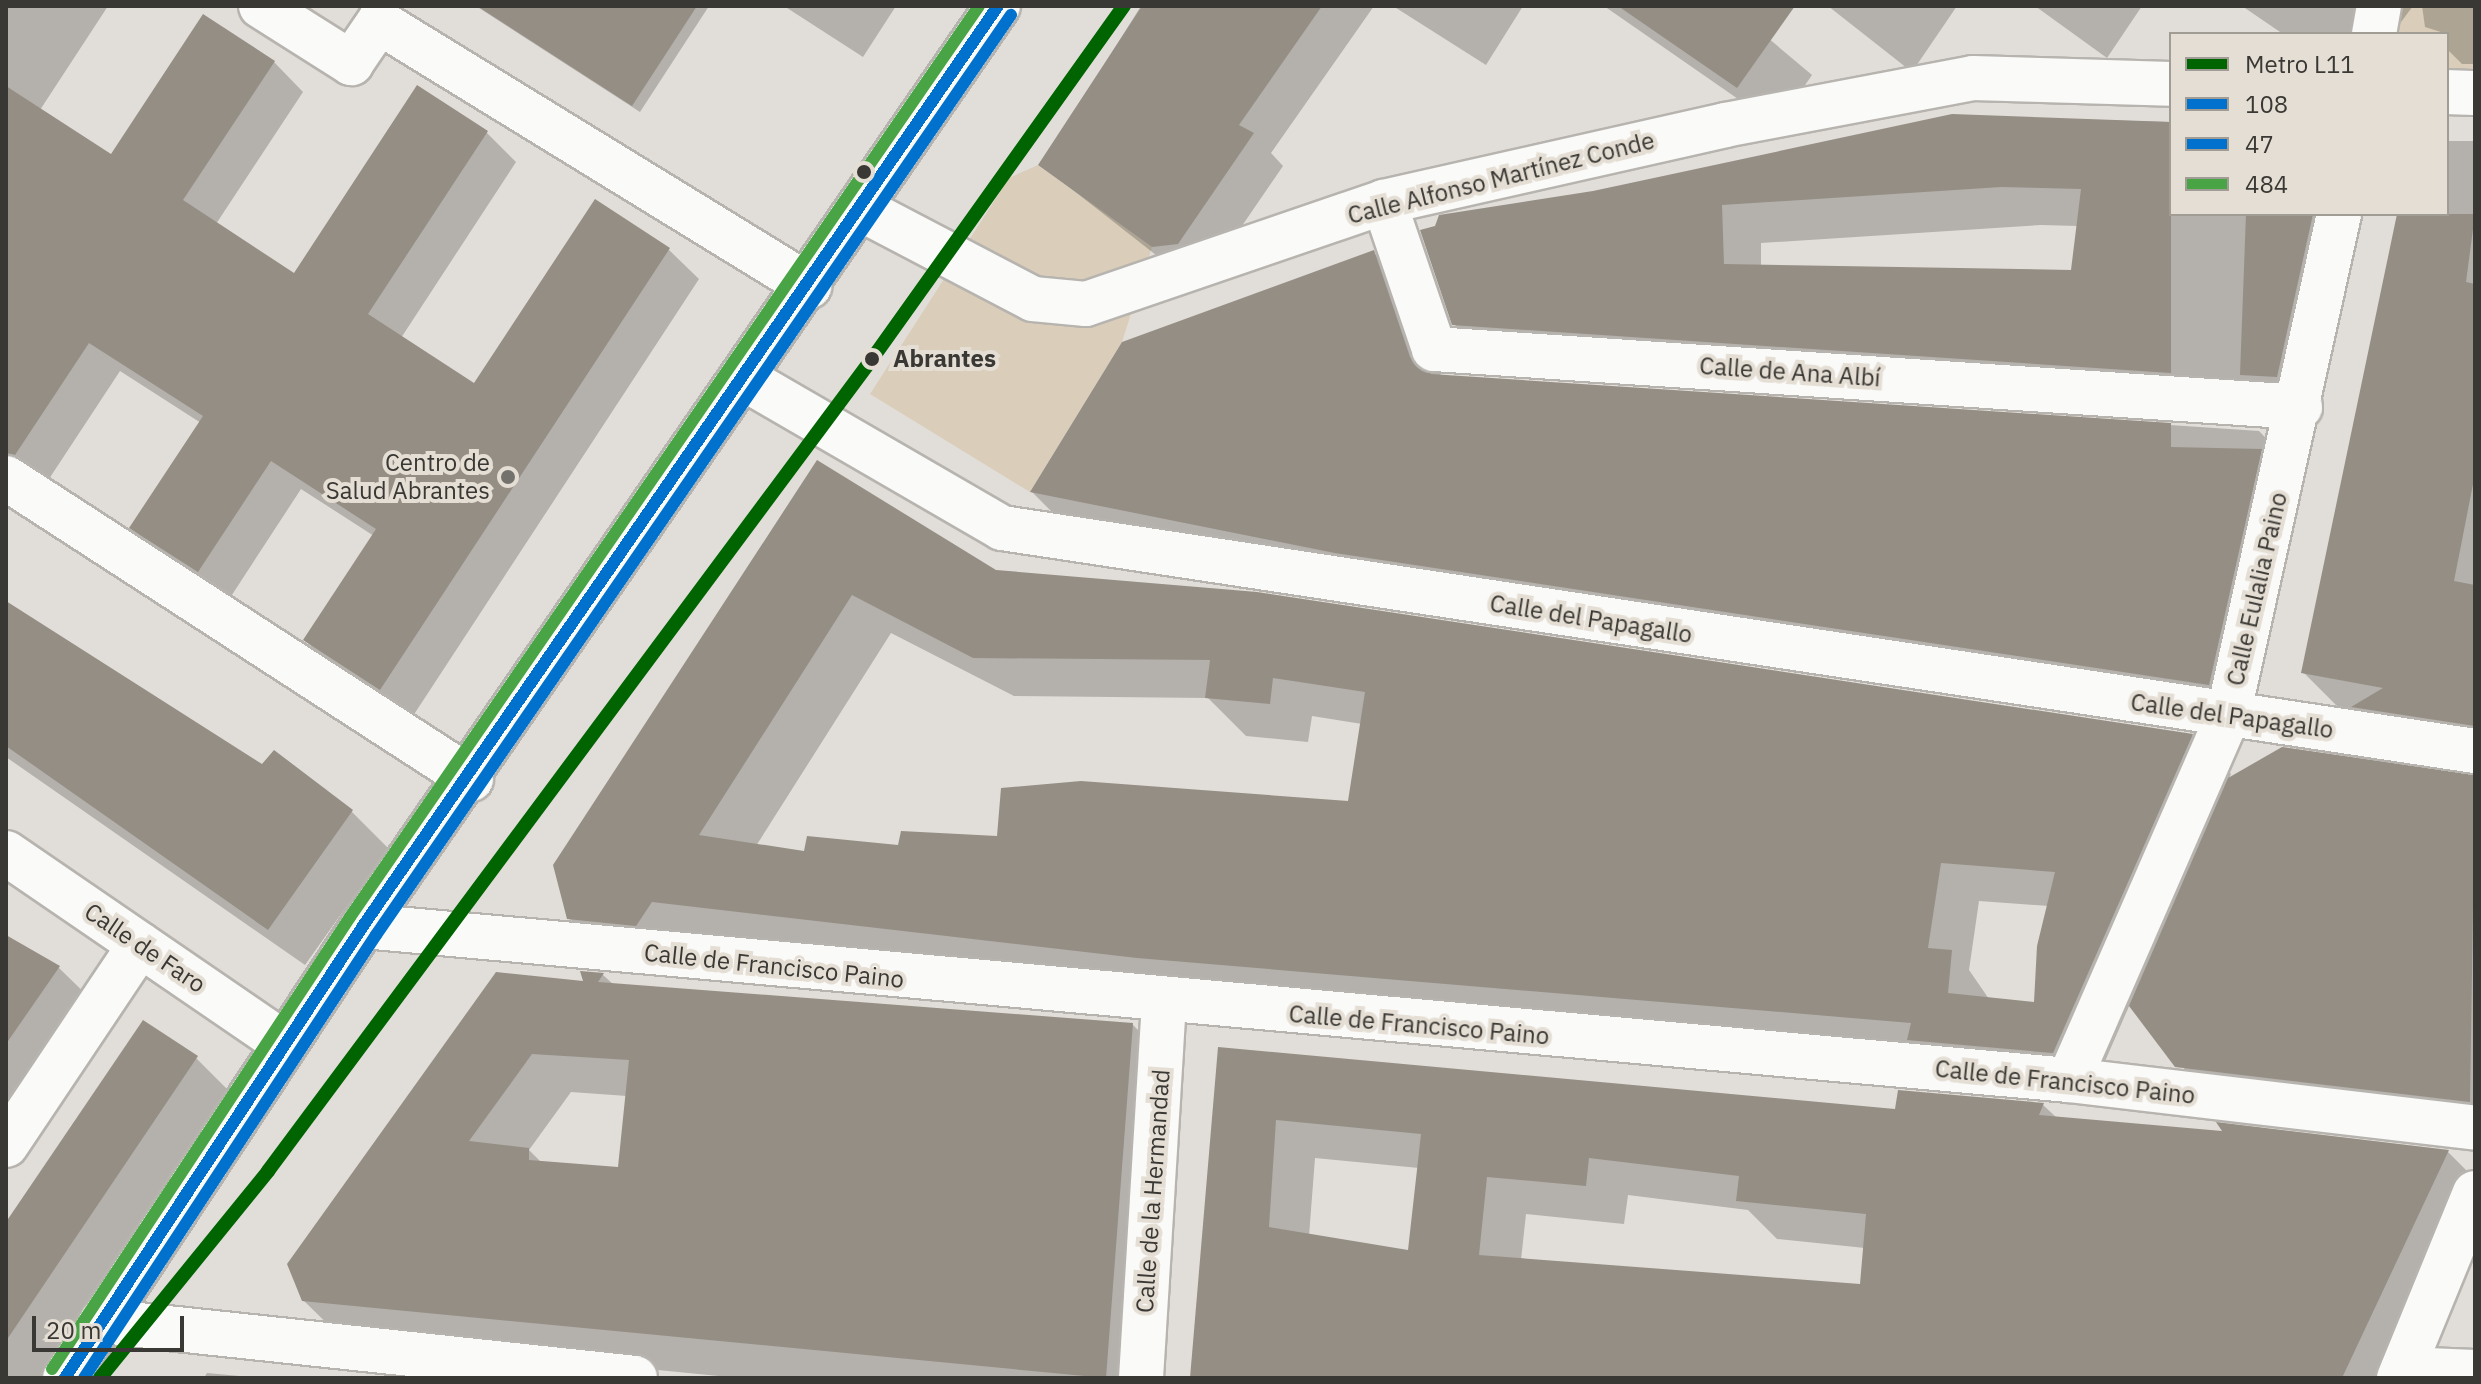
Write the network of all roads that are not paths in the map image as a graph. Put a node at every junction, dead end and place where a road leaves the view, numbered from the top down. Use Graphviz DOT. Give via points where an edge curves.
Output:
graph roads {
  1 [pos="261,6"];
  2 [pos="998,6"];
  3 [pos="2379,6"];
  4 [pos="2374,32"];
  5 [pos="2169,84"];
  6 [pos="2449,92"];
  7 [pos="2475,93"];
  8 [pos="1384,202"];
  9 [pos="861,209"];
  10 [pos="2339,216"];
  11 [pos="809,286"];
  12 [pos="745,379"];
  13 [pos="2300,407"];
  14 [pos="6,478"];
  15 [pos="2228,716"];
  16 [pos="2475,751"];
  17 [pos="471,779"];
  18 [pos="6,853"];
  19 [pos="363,926"];
  20 [pos="140,945"];
  21 [pos="1164,1003"];
  22 [pos="284,1043"];
  23 [pos="2069,1080"];
  24 [pos="2475,1128"];
  25 [pos="6,1145"];
  26 [pos="2475,1193"];
  27 [pos="102,1321"];
  28 [pos="2475,1372"];
  29 [pos="2401,1374"];
  30 [pos="558,1375"];
  31 [pos="65,1378"];
  32 [pos="635,1378"];
  33 [pos="1141,1378"];
  1 -- 11 [label="street" via="351,63 379,22"];
  2 -- 9 [label="street"];
  3 -- 4 [label="street"];
  5 -- 8 [label="street, Calle Alfonso Martínez Conde" via="1973,78"];
  6 -- 7 [label="street"];
  8 -- 9 [label="street, Calle Alfonso Martínez Conde" via="1086,304 1033,299"];
  8 -- 13 [label="street, Calle de Ana Albí" via="1434,349"];
  9 -- 11 [label="street"];
  10 -- 13 [label="street, Calle Eulalia Paino"];
  11 -- 12 [label="street"];
  12 -- 15 [label="street, Calle del Papagallo" via="1002,528"];
  12 -- 17 [label="street"];
  13 -- 15 [label="street, Calle Eulalia Paino"];
  14 -- 17 [label="street"];
  15 -- 16 [label="street, Calle del Papagallo"];
  15 -- 23 [label="street, Calle Eulalia Paino"];
  17 -- 19 [label="street"];
  18 -- 20 [label="street, Calle de Faro"];
  19 -- 21 [label="street, Calle de Francisco Paino"];
  19 -- 22 [label="street"];
  20 -- 22 [label="street, Calle de Faro"];
  20 -- 25 [label="street"];
  21 -- 23 [label="street, Calle de Francisco Paino"];
  21 -- 33 [label="street, Calle de la Hermandad"];
  22 -- 27 [label="street"];
  23 -- 24 [label="street, Calle de Francisco Paino"];
  26 -- 29 [label="street"];
  27 -- 30 [label="street"];
  27 -- 31 [label="street"];
  28 -- 29 [label="street"];
  30 -- 32 [label="street"];
}
